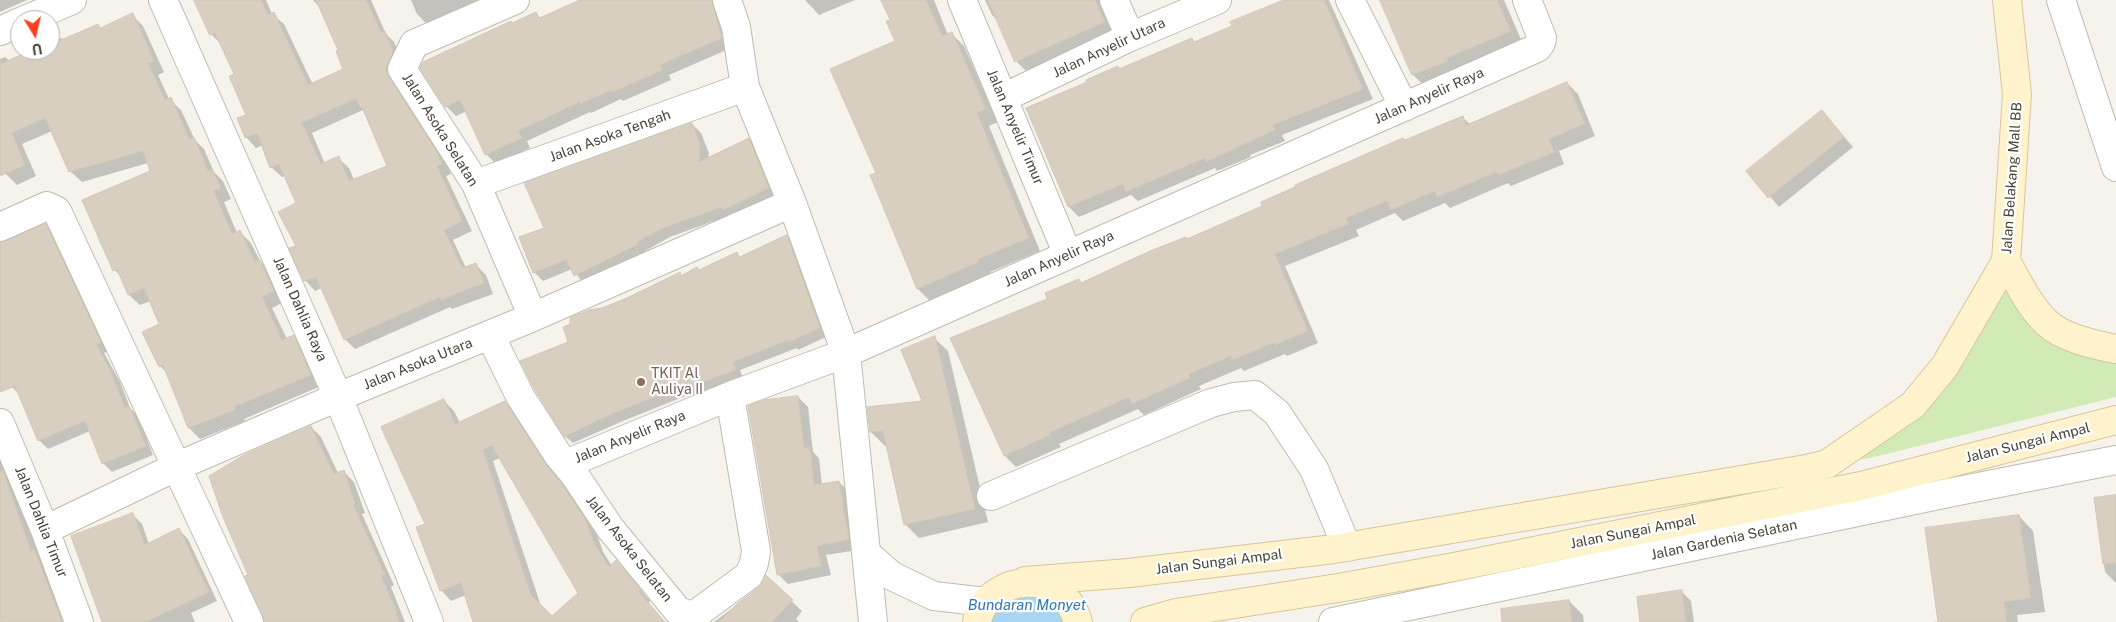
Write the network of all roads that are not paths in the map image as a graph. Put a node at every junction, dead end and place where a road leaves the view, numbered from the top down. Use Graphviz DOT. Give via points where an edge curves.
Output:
graph roads {
  1 [pos="72,0"];
  2 [pos="163,0"];
  3 [pos="515,0"];
  4 [pos="727,0"];
  5 [pos="962,0"];
  6 [pos="1114,0"];
  7 [pos="1350,0"];
  8 [pos="1527,0"];
  9 [pos="2007,0"];
  10 [pos="2061,0"];
  11 [pos="1203,3"];
  12 [pos="48,10"];
  13 [pos="1130,37"];
  14 [pos="745,87"];
  15 [pos="1003,98"];
  16 [pos="1404,107"];
  17 [pos="2116,168"];
  18 [pos="476,184"];
  19 [pos="792,203"];
  20 [pos="0,227"];
  21 [pos="1068,255"];
  22 [pos="2006,260"];
  23 [pos="533,317"];
  24 [pos="490,335"];
  25 [pos="2116,349"];
  26 [pos="846,353"];
  27 [pos="730,396"];
  28 [pos="338,397"];
  29 [pos="2116,420"];
  30 [pos="0,423"];
  31 [pos="2116,460"];
  32 [pos="566,464"];
  33 [pos="1827,464"];
  34 [pos="178,466"];
  35 [pos="991,496"];
  36 [pos="45,530"];
  37 [pos="1347,547"];
  38 [pos="867,554"];
  39 [pos="1025,582"];
  40 [pos="979,616"];
  41 [pos="79,622"];
  42 [pos="249,622"];
  43 [pos="429,622"];
  44 [pos="873,622"];
  45 [pos="1078,622"];
  46 [pos="1145,622"];
  47 [pos="1333,622"];
  1 -- 12 [label="street"];
  2 -- 28 [label="street, Jalan Dahlia Raya"];
  3 -- 18 [label="street, Jalan Asoka Selatan" via="414,44 402,69"];
  4 -- 14 [label="street" via="736,27"];
  5 -- 15 [label="street, Jalan Anyelir Timur"];
  6 -- 13 [label="street"];
  7 -- 16 [label="street"];
  8 -- 16 [label="street, Jalan Anyelir Raya" via="1542,38 1537,48"];
  9 -- 22 [label="main road, Jalan Belakang Mall BB" via="2018,94"];
  10 -- 17 [label="street"];
  11 -- 13 [label="street, Jalan Anyelir Utara"];
  13 -- 15 [label="street, Jalan Anyelir Utara"];
  14 -- 18 [label="street, Jalan Asoka Tengah"];
  14 -- 19 [label="street"];
  15 -- 21 [label="street, Jalan Anyelir Timur"];
  16 -- 21 [label="street, Jalan Anyelir Raya"];
  18 -- 23 [label="street, Jalan Asoka Selatan"];
  19 -- 23 [label="street, Jalan Asoka Utara"];
  19 -- 26 [label="street"];
  20 -- 34 [label="street" via="47,206 57,211"];
  21 -- 26 [label="street, Jalan Anyelir Raya"];
  22 -- 25 [label="main road" via="2026,296 2048,324 2076,340"];
  22 -- 33 [label="main road, Jalan Belakang Mall BB" via="1945,366 1913,405"];
  23 -- 24 [label="street, Jalan Asoka Utara"];
  24 -- 28 [label="street, Jalan Asoka Utara"];
  24 -- 32 [label="street, Jalan Asoka Selatan" via="520,396"];
  26 -- 27 [label="street, Jalan Anyelir Raya"];
  26 -- 38 [label="street"];
  27 -- 32 [label="street, Jalan Anyelir Raya"];
  27 -- 32 [label="street, Jalan Asoka Selatan" via="756,551 749,575 696,614 678,611 610,528"];
  28 -- 34 [label="street, Jalan Asoka Utara"];
  28 -- 43 [label="street, Jalan Dahlia Raya"];
  29 -- 46 [label="main road, Jalan Sungai Ampal" via="1861,486 1454,568 1176,613"];
  30 -- 36 [label="street, Jalan Dahlia Timur"];
  31 -- 47 [label="street, Jalan Gardenia Selatan"];
  33 -- 37 [label="main road, Jalan Sungai Ampal"];
  34 -- 36 [label="street, Jalan Asoka Utara"];
  34 -- 42 [label="street"];
  35 -- 37 [label="street" via="1211,404 1255,395 1277,413 1314,469"];
  36 -- 41 [label="street, Jalan Dahlia Timur"];
  37 -- 39 [label="main road, Jalan Sungai Ampal"];
  38 -- 40 [label="street" via="892,576"];
  38 -- 44 [label="street"];
  39 -- 40 [label="main road, Jalan Sungai Ampal" via="1003,588"];
  39 -- 45 [label="main road" via="1045,584 1062,595"];
}
